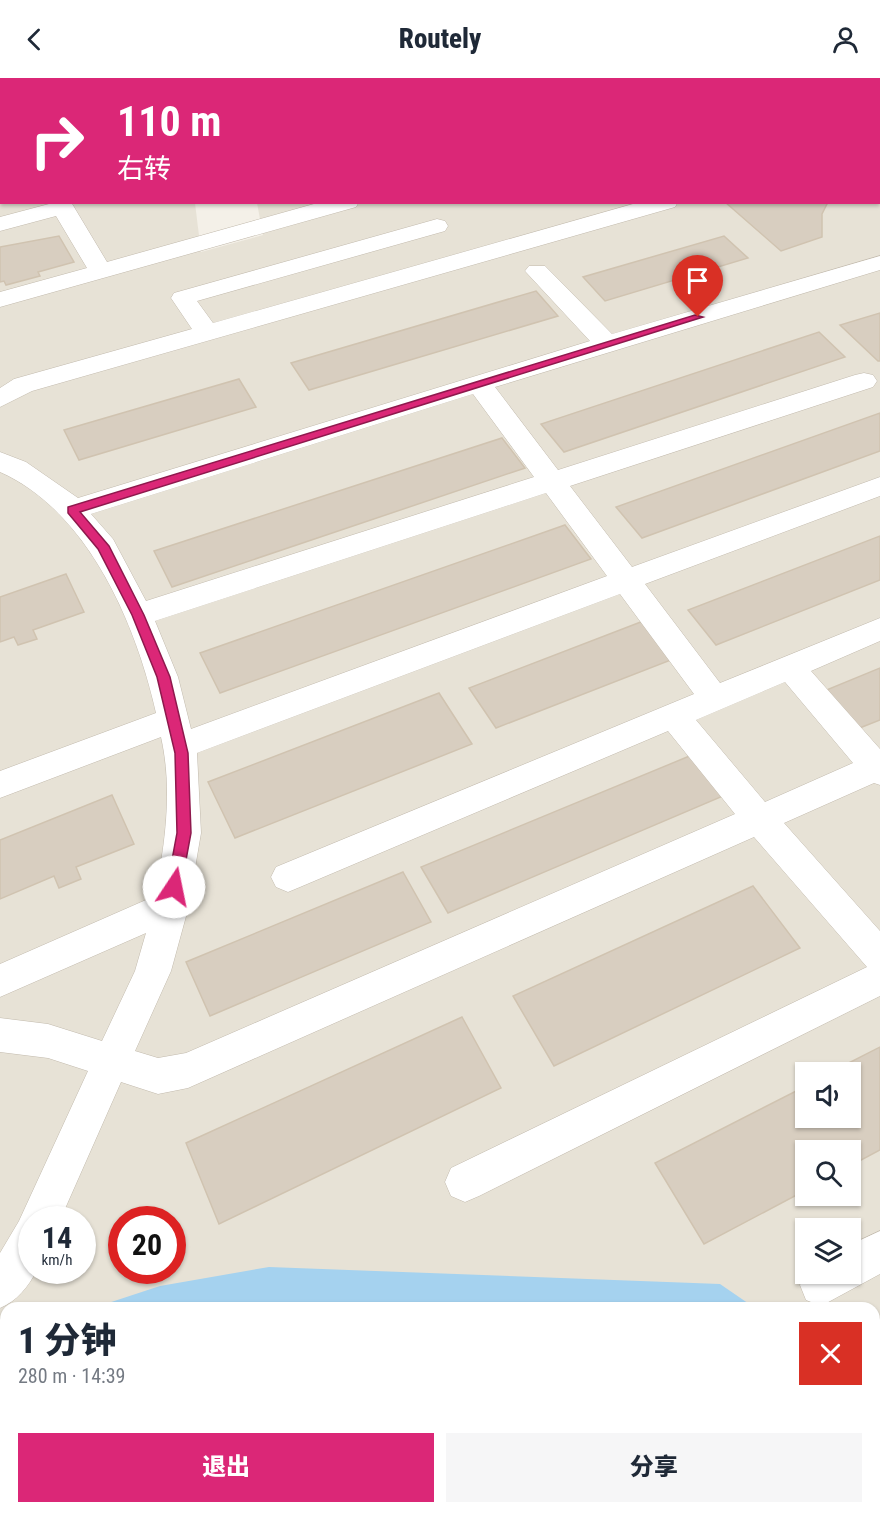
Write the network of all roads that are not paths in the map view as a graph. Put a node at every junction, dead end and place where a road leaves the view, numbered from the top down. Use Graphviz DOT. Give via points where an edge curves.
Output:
graph roads {
  1 [pos="341,204"];
  2 [pos="660,204"];
  3 [pos="61,205"];
  4 [pos="0,224"];
  5 [pos="437,226"];
  6 [pos="880,263"];
  7 [pos="537,271"];
  8 [pos="101,272"];
  9 [pos="0,300"];
  10 [pos="207,333"];
  11 [pos="608,344"];
  12 [pos="864,381"];
  13 [pos="479,384"];
  14 [pos="0,399"];
  15 [pos="0,461"];
  16 [pos="553,482"];
  17 [pos="880,486"];
  18 [pos="72,510"];
  19 [pos="626,580"];
  20 [pos="138,615"];
  21 [pos="880,629"];
  22 [pos="790,667"];
  23 [pos="715,699"];
  24 [pos="674,716"];
  25 [pos="176,732"];
  26 [pos="879,769"];
  27 [pos="0,785"];
  28 [pos="759,819"];
  29 [pos="288,877"];
  30 [pos="170,906"];
  31 [pos="880,956"];
  32 [pos="880,978"];
  33 [pos="0,981"];
  34 [pos="0,1035"];
  35 [pos="113,1062"];
  36 [pos="465,1182"];
  37 [pos="46,1206"];
  38 [pos="880,1252"];
  39 [pos="18,1263"];
  40 [pos="861,1263"];
  41 [pos="0,1287"];
  1 -- 8 [label="street"];
  2 -- 10 [label="street"];
  3 -- 4 [label="street"];
  3 -- 8 [label="street"];
  5 -- 10 [label="street" via="183,298"];
  6 -- 11 [label="street"];
  7 -- 11 [label="street"];
  8 -- 9 [label="street"];
  10 -- 14 [label="street" via="23,385"];
  11 -- 13 [label="street"];
  12 -- 16 [label="street"];
  13 -- 16 [label="street"];
  13 -- 18 [label="street"];
  15 -- 18 [label="street" via="16,468"];
  16 -- 19 [label="street"];
  16 -- 20 [label="street"];
  17 -- 19 [label="street"];
  18 -- 20 [label="street" via="103,546"];
  19 -- 23 [label="street"];
  19 -- 25 [label="street"];
  20 -- 25 [label="street" via="163,677"];
  21 -- 22 [label="street"];
  22 -- 23 [label="street"];
  22 -- 26 [label="street"];
  23 -- 24 [label="street"];
  24 -- 28 [label="street"];
  24 -- 29 [label="street"];
  25 -- 27 [label="street"];
  25 -- 30 [label="street" via="184,833"];
  26 -- 28 [label="street"];
  28 -- 31 [label="street"];
  28 -- 35 [label="street" via="188,1070 158,1076"];
  30 -- 33 [label="street"];
  30 -- 35 [label="street" via="153,972"];
  32 -- 36 [label="street"];
  34 -- 35 [label="street" via="48,1041"];
  35 -- 37 [label="street"];
  38 -- 40 [label="street"];
  39 -- 41 [label="street"];
}
